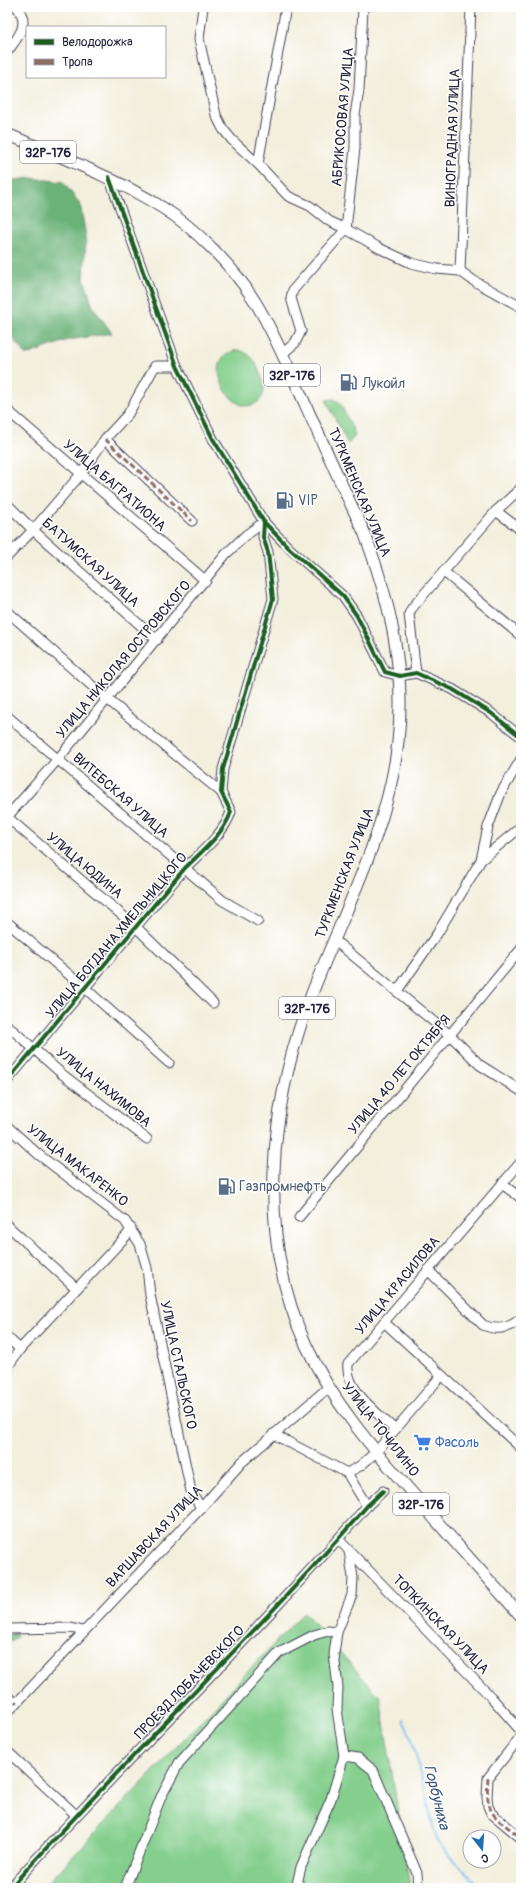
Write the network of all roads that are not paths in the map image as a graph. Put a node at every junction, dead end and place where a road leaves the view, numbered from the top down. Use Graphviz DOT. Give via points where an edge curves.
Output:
graph roads {
  1 [pos="17,7"];
  2 [pos="203,7"];
  3 [pos="286,7"];
  4 [pos="363,7"];
  5 [pos="471,7"];
  6 [pos="7,52"];
  7 [pos="7,134"];
  8 [pos="258,164"];
  9 [pos="109,177"];
  10 [pos="346,229"];
  11 [pos="460,271"];
  12 [pos="521,307"];
  13 [pos="282,354"];
  14 [pos="177,366"];
  15 [pos="7,410"];
  16 [pos="105,439"];
  17 [pos="81,474"];
  18 [pos="521,488"];
  19 [pos="7,504"];
  20 [pos="496,511"];
  21 [pos="192,521"];
  22 [pos="264,522"];
  23 [pos="34,530"];
  24 [pos="521,530"];
  25 [pos="7,557"];
  26 [pos="444,572"];
  27 [pos="206,581"];
  28 [pos="7,611"];
  29 [pos="521,636"];
  30 [pos="157,640"];
  31 [pos="416,673"];
  32 [pos="400,676"];
  33 [pos="108,699"];
  34 [pos="7,716"];
  35 [pos="521,736"];
  36 [pos="58,759"];
  37 [pos="521,759"];
  38 [pos="221,792"];
  39 [pos="7,817"];
  40 [pos="521,827"];
  41 [pos="482,860"];
  42 [pos="185,868"];
  43 [pos="258,921"];
  44 [pos="7,922"];
  45 [pos="136,927"];
  46 [pos="334,940"];
  47 [pos="521,949"];
  48 [pos="86,989"];
  49 [pos="396,991"];
  50 [pos="213,1003"];
  51 [pos="7,1025"];
  52 [pos="450,1035"];
  53 [pos="34,1048"];
  54 [pos="169,1063"];
  55 [pos="7,1081"];
  56 [pos="521,1091"];
  57 [pos="7,1126"];
  58 [pos="147,1139"];
  59 [pos="521,1162"];
  60 [pos="502,1184"];
  61 [pos="521,1198"];
  62 [pos="299,1217"];
  63 [pos="7,1225"];
  64 [pos="130,1228"];
  65 [pos="428,1270"];
  66 [pos="76,1288"];
  67 [pos="521,1318"];
  68 [pos="384,1322"];
  69 [pos="7,1337"];
  70 [pos="20,1349"];
  71 [pos="7,1368"];
  72 [pos="441,1376"];
  73 [pos="329,1387"];
  74 [pos="394,1429"];
  75 [pos="273,1434"];
  76 [pos="521,1448"];
  77 [pos="376,1452"];
  78 [pos="347,1473"];
  79 [pos="383,1491"];
  80 [pos="367,1506"];
  81 [pos="201,1508"];
  82 [pos="338,1539"];
  83 [pos="350,1551"];
  84 [pos="521,1616"];
  85 [pos="7,1629"];
  86 [pos="83,1631"];
  87 [pos="338,1632"];
  88 [pos="7,1697"];
  89 [pos="17,1703"];
  90 [pos="7,1713"];
  91 [pos="521,1731"];
  92 [pos="521,1736"];
  93 [pos="7,1751"];
  94 [pos="344,1756"];
  95 [pos="76,1815"];
  96 [pos="521,1838"];
  97 [pos="10,1888"];
  98 [pos="125,1888"];
  99 [pos="296,1888"];
  100 [pos="418,1888"];
  1 -- 6 [label="street" via="24,24"];
  2 -- 8 [label="street" via="198,39 216,115 232,140"];
  3 -- 8 [label="street"];
  4 -- 10 [label="street, АБРИКОСОВАЯ УЛИЦА" via="355,148"];
  5 -- 11 [label="street, ВИНОГРАДНАЯ УЛИЦА"];
  7 -- 9 [label="main road, ТУРКМЕНСКАЯ УЛИЦА / 32Р-176"];
  8 -- 10 [label="street" via="288,196 310,206 329,221"];
  9 -- 13 [label="main road, ТУРКМЕНСКАЯ УЛИЦА / 32Р-176" via="164,208 226,262 253,297"];
  9 -- 14 [label="street"];
  10 -- 11 [label="street" via="411,263"];
  10 -- 13 [label="street" via="293,290 291,298 301,331 295,343"];
  11 -- 12 [label="street"];
  13 -- 32 [label="main road, ТУРКМЕНСКАЯ УЛИЦА / 32Р-176" via="364,532 386,598"];
  14 -- 16 [label="street" via="155,366 128,414"];
  14 -- 22 [label="street" via="213,439"];
  15 -- 17 [label="street, УЛИЦА БАГРАТИОНА"];
  16 -- 17 [label="street"];
  16 -- 21 [label="street"];
  17 -- 23 [label="street"];
  17 -- 27 [label="street, УЛИЦА БАГРАТИОНА"];
  18 -- 20 [label="street"];
  19 -- 23 [label="street, БАТУМСКАЯ УЛИЦА"];
  20 -- 24 [label="street"];
  20 -- 26 [label="street"];
  22 -- 27 [label="street, УЛИЦА НИКОЛАЯ ОСТРОВСКОГО" via="226,554"];
  22 -- 32 [label="street" via="343,596 357,616 385,672"];
  22 -- 38 [label="street" via="263,537 268,552 274,599 223,769"];
  23 -- 25 [label="street"];
  23 -- 30 [label="street, БАТУМСКАЯ УЛИЦА"];
  26 -- 29 [label="street"];
  26 -- 31 [label="street" via="409,614"];
  27 -- 30 [label="street, УЛИЦА НИКОЛАЯ ОСТРОВСКОГО"];
  28 -- 33 [label="street"];
  30 -- 33 [label="street, УЛИЦА НИКОЛАЯ ОСТРОВСКОГО"];
  31 -- 32 [label="street"];
  31 -- 35 [label="street" via="452,689 491,712"];
  32 -- 46 [label="main road, ТУРКМЕНСКАЯ УЛИЦА / 32Р-176" via="398,743 389,792 375,838"];
  33 -- 36 [label="street, УЛИЦА НИКОЛАЯ ОСТРОВСКОГО"];
  33 -- 38 [label="street"];
  34 -- 36 [label="street, ВИТЕБСКАЯ УЛИЦА"];
  36 -- 39 [label="street, УЛИЦА НИКОЛАЯ ОСТРОВСКОГО"];
  36 -- 42 [label="street, ВИТЕБСКАЯ УЛИЦА"];
  37 -- 41 [label="street" via="501,793 490,820"];
  38 -- 42 [label="street, УЛИЦА БОГДАНА ХМЕЛЬНИЦКОГО" via="231,812 229,819"];
  39 -- 45 [label="street, УЛИЦА ЮДИНА"];
  40 -- 41 [label="street"];
  41 -- 49 [label="street" via="437,934"];
  42 -- 43 [label="street, ВИТЕБСКАЯ УЛИЦА" via="222,900"];
  42 -- 45 [label="street, УЛИЦА БОГДАНА ХМЕЛЬНИЦКОГО"];
  44 -- 48 [label="street"];
  45 -- 48 [label="street, УЛИЦА БОГДАНА ХМЕЛЬНИЦКОГО"];
  45 -- 50 [label="street, УЛИЦА ЮДИНА"];
  46 -- 49 [label="street"];
  46 -- 73 [label="main road, ТУРКМЕНСКАЯ УЛИЦА / 32Р-176" via="295,1040 278,1128 273,1191 276,1232 287,1296 306,1345"];
  47 -- 52 [label="street, УЛИЦА 40 ЛЕТ ОКТЯБРЯ"];
  48 -- 53 [label="street, УЛИЦА БОГДАНА ХМЕЛЬНИЦКОГО"];
  48 -- 54 [label="street"];
  49 -- 52 [label="street"];
  51 -- 53 [label="street, УЛИЦА НАХИМОВА"];
  52 -- 56 [label="street" via="480,1065"];
  52 -- 62 [label="street, УЛИЦА 40 ЛЕТ ОКТЯБРЯ"];
  53 -- 55 [label="street, УЛИЦА БОГДАНА ХМЕЛЬНИЦКОГО"];
  53 -- 58 [label="street, УЛИЦА НАХИМОВА" via="62,1074"];
  57 -- 64 [label="street, УЛИЦА МАКАРЕНКО" via="38,1154 123,1218"];
  59 -- 60 [label="street, УЛИЦА КРАСИЛОВА"];
  60 -- 61 [label="street"];
  60 -- 65 [label="street, УЛИЦА КРАСИЛОВА"];
  63 -- 66 [label="street"];
  64 -- 66 [label="street" via="128,1234"];
  64 -- 81 [label="street, УЛИЦА СТАЛЬСКОГО" via="140,1244 147,1268 150,1295 191,1491"];
  65 -- 67 [label="street" via="483,1325 494,1330 506,1327"];
  65 -- 68 [label="street, УЛИЦА КРАСИЛОВА"];
  66 -- 70 [label="street"];
  68 -- 72 [label="street"];
  68 -- 74 [label="street, УЛИЦА КРАСИЛОВА" via="348,1364 347,1372 361,1396"];
  69 -- 70 [label="street"];
  70 -- 71 [label="street"];
  72 -- 74 [label="street"];
  72 -- 76 [label="street"];
  73 -- 75 [label="street, ВАРШАВСКАЯ УЛИЦА"];
  73 -- 77 [label="main road, УЛИЦА ТОЧИЛИНО / 32Р-176"];
  74 -- 77 [label="street"];
  75 -- 78 [label="street"];
  75 -- 81 [label="street, ВАРШАВСКАЯ УЛИЦА" via="242,1462"];
  77 -- 78 [label="street"];
  77 -- 84 [label="main road, УЛИЦА ТОЧИЛИНО / 32Р-176"];
  78 -- 80 [label="street"];
  79 -- 80 [label="street, ПРОЕЗД ЛОБАЧЕВСКОГО"];
  80 -- 82 [label="street, ПРОЕЗД ЛОБАЧЕВСКОГО"];
  81 -- 86 [label="street, ВАРШАВСКАЯ УЛИЦА"];
  82 -- 83 [label="street, ТОПКИНСКАЯ УЛИЦА"];
  82 -- 95 [label="street, ПРОЕЗД ЛОБАЧЕВСКОГО" via="235,1652"];
  83 -- 87 [label="street" via="352,1595"];
  83 -- 91 [label="street, ТОПКИНСКАЯ УЛИЦА"];
  85 -- 86 [label="street" via="71,1628"];
  86 -- 89 [label="street, ВАРШАВСКАЯ УЛИЦА"];
  87 -- 94 [label="street" via="334,1654 338,1687 337,1709"];
  87 -- 98 [label="street" via="328,1631 314,1635 279,1653 179,1763 161,1796"];
  88 -- 89 [label="street"];
  89 -- 90 [label="street, ВАРШАВСКАЯ УЛИЦА"];
  92 -- 96 [label="street" via="488,1778 487,1797 492,1813"];
  93 -- 95 [label="street"];
  94 -- 99 [label="street" via="331,1799 301,1867"];
  94 -- 100 [label="street" via="358,1758 373,1770 417,1873"];
  95 -- 97 [label="street, ПРОЕЗД ЛОБАЧЕВСКОГО"];
}
